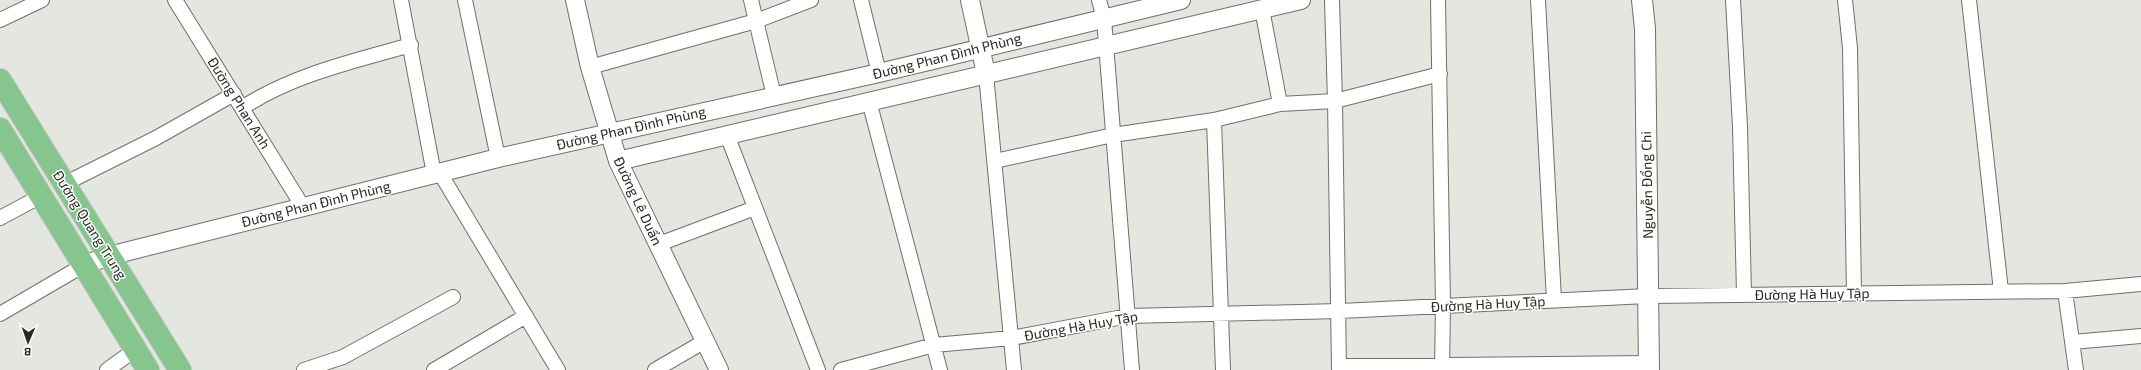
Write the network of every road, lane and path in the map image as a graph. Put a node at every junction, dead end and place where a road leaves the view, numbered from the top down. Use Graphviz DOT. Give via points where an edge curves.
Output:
graph roads {
  1 [pos="42,0"];
  2 [pos="176,0"];
  3 [pos="401,0"];
  4 [pos="465,0"];
  5 [pos="575,0"];
  6 [pos="751,0"];
  7 [pos="810,0"];
  8 [pos="860,0"];
  9 [pos="970,0"];
  10 [pos="1099,0"];
  11 [pos="1181,0"];
  12 [pos="1302,0"];
  13 [pos="1332,0"];
  14 [pos="1438,0"];
  15 [pos="1538,0"];
  16 [pos="1642,0"];
  17 [pos="1733,0"];
  18 [pos="1845,0"];
  19 [pos="1969,0"];
  20 [pos="1262,9"];
  21 [pos="1104,19"];
  22 [pos="0,20"];
  23 [pos="756,21"];
  24 [pos="411,45"];
  25 [pos="1105,46"];
  26 [pos="980,48"];
  27 [pos="590,67"];
  28 [pos="879,73"];
  29 [pos="986,74"];
  30 [pos="1440,74"];
  31 [pos="0,80"];
  32 [pos="234,94"];
  33 [pos="774,96"];
  34 [pos="869,101"];
  35 [pos="1336,101"];
  36 [pos="1280,104"];
  37 [pos="242,108"];
  38 [pos="1214,120"];
  39 [pos="0,129"];
  40 [pos="608,133"];
  41 [pos="726,135"];
  42 [pos="1113,135"];
  43 [pos="498,158"];
  44 [pos="618,161"];
  45 [pos="994,162"];
  46 [pos="437,174"];
  47 [pos="64,184"];
  48 [pos="41,196"];
  49 [pos="303,207"];
  50 [pos="755,208"];
  51 [pos="0,218"];
  52 [pos="659,244"];
  53 [pos="109,256"];
  54 [pos="84,265"];
  55 [pos="2141,284"];
  56 [pos="2001,291"];
  57 [pos="2064,291"];
  58 [pos="1854,293"];
  59 [pos="1744,294"];
  60 [pos="1648,296"];
  61 [pos="453,297"];
  62 [pos="1554,300"];
  63 [pos="1443,306"];
  64 [pos="1340,311"];
  65 [pos="0,314"];
  66 [pos="1222,314"];
  67 [pos="526,316"];
  68 [pos="1128,316"];
  69 [pos="2141,336"];
  70 [pos="1012,338"];
  71 [pos="705,341"];
  72 [pos="2072,342"];
  73 [pos="934,345"];
  74 [pos="136,349"];
  75 [pos="1649,366"];
  76 [pos="1442,367"];
  77 [pos="1339,368"];
  78 [pos="106,370"];
  79 [pos="148,370"];
  80 [pos="180,370"];
  81 [pos="304,370"];
  82 [pos="434,370"];
  83 [pos="558,370"];
  84 [pos="654,370"];
  85 [pos="719,370"];
  86 [pos="818,370"];
  87 [pos="841,370"];
  88 [pos="940,370"];
  89 [pos="1014,370"];
  90 [pos="1132,370"];
  91 [pos="1223,370"];
  92 [pos="2076,370"];
  1 -- 22 [label="street"];
  2 -- 32 [label="street, Đường Phan Anh"];
  3 -- 24 [label="street"];
  4 -- 43 [label="street"];
  5 -- 27 [label="street, Đường Lê Duẩn"];
  6 -- 23 [label="street"];
  7 -- 23 [label="street"];
  8 -- 28 [label="street"];
  9 -- 26 [label="street"];
  10 -- 21 [label="street"];
  11 -- 21 [label="street, Đường Phan Đình Phùng"];
  12 -- 20 [label="street, Đường Phan Đình Phùng"];
  13 -- 35 [label="street"];
  14 -- 30 [label="street"];
  15 -- 62 [label="street"];
  16 -- 60 [label="main road, Nguyễn Đổng Chi" via="1645,29"];
  17 -- 59 [label="street" via="1740,127"];
  18 -- 58 [label="street" via="1850,48"];
  19 -- 56 [label="street"];
  20 -- 25 [label="street, Đường Phan Đình Phùng"];
  20 -- 36 [label="street"];
  21 -- 25 [label="street"];
  21 -- 26 [label="street, Đường Phan Đình Phùng"];
  23 -- 27 [label="street"];
  23 -- 33 [label="street"];
  24 -- 37 [label="street" via="288,84"];
  24 -- 46 [label="street"];
  25 -- 29 [label="street, Đường Phan Đình Phùng"];
  25 -- 42 [label="street"];
  26 -- 28 [label="street, Đường Phan Đình Phùng"];
  26 -- 29 [label="street"];
  27 -- 40 [label="street, Đường Lê Duẩn"];
  28 -- 33 [label="street, Đường Phan Đình Phùng"];
  29 -- 34 [label="street, Đường Phan Đình Phùng"];
  29 -- 45 [label="street"];
  30 -- 35 [label="street"];
  30 -- 63 [label="street"];
  31 -- 47 [label="highway, Đường Quang Trung"];
  32 -- 37 [label="street, Đường Phan Anh"];
  32 -- 47 [label="street" via="156,138"];
  33 -- 40 [label="street, Đường Phan Đình Phùng"];
  34 -- 41 [label="street, Đường Phan Đình Phùng"];
  34 -- 73 [label="street"];
  35 -- 36 [label="street"];
  35 -- 64 [label="street"];
  36 -- 38 [label="street"];
  37 -- 49 [label="street, Đường Phan Anh"];
  38 -- 42 [label="street"];
  38 -- 66 [label="street"];
  39 -- 48 [label="highway, Đường Quang Trung"];
  40 -- 43 [label="street, Đường Phan Đình Phùng"];
  40 -- 44 [label="street, Đường Lê Duẩn"];
  41 -- 44 [label="street, Đường Phan Đình Phùng"];
  41 -- 50 [label="street"];
  42 -- 45 [label="street"];
  42 -- 68 [label="street"];
  43 -- 46 [label="street, Đường Phan Đình Phùng"];
  44 -- 52 [label="street, Đường Lê Duẩn"];
  45 -- 70 [label="street"];
  46 -- 49 [label="street, Đường Phan Đình Phùng"];
  46 -- 67 [label="street"];
  47 -- 53 [label="highway, Đường Quang Trung"];
  48 -- 51 [label="street"];
  48 -- 54 [label="highway, Đường Quang Trung"];
  49 -- 53 [label="street, Đường Phan Đình Phùng"];
  50 -- 52 [label="street"];
  50 -- 86 [label="street"];
  52 -- 71 [label="street, Đường Lê Duẩn"];
  53 -- 54 [label="street, Đường Phan Đình Phùng"];
  53 -- 80 [label="highway, Đường Quang Trung"];
  54 -- 65 [label="street"];
  54 -- 74 [label="highway, Đường Quang Trung"];
  55 -- 57 [label="street, Đường Hà Huy Tập"];
  56 -- 57 [label="street, Đường Hà Huy Tập"];
  56 -- 58 [label="street, Đường Hà Huy Tập"];
  57 -- 72 [label="street"];
  58 -- 59 [label="street, Đường Hà Huy Tập"];
  59 -- 60 [label="street, Đường Hà Huy Tập"];
  60 -- 62 [label="street, Đường Hà Huy Tập"];
  60 -- 75 [label="main road, Nguyễn Đổng Chi"];
  61 -- 81 [label="street" via="343,357"];
  62 -- 63 [label="street, Đường Hà Huy Tập"];
  63 -- 64 [label="street, Đường Hà Huy Tập"];
  63 -- 76 [label="street"];
  64 -- 66 [label="street, Đường Hà Huy Tập"];
  64 -- 77 [label="street"];
  66 -- 68 [label="street, Đường Hà Huy Tập"];
  66 -- 91 [label="street"];
  67 -- 82 [label="street"];
  67 -- 83 [label="street"];
  68 -- 70 [label="street, Đường Hà Huy Tập"];
  68 -- 90 [label="street"];
  69 -- 72 [label="street"];
  70 -- 73 [label="street, Đường Hà Huy Tập"];
  70 -- 89 [label="street"];
  71 -- 84 [label="street"];
  71 -- 85 [label="street, Đường Lê Duẩn"];
  72 -- 92 [label="street"];
  73 -- 87 [label="street, Đường Hà Huy Tập"];
  73 -- 88 [label="street"];
  74 -- 78 [label="street"];
  74 -- 79 [label="highway, Đường Quang Trung"];
  75 -- 76 [label="street"];
  76 -- 77 [label="street"];
}
